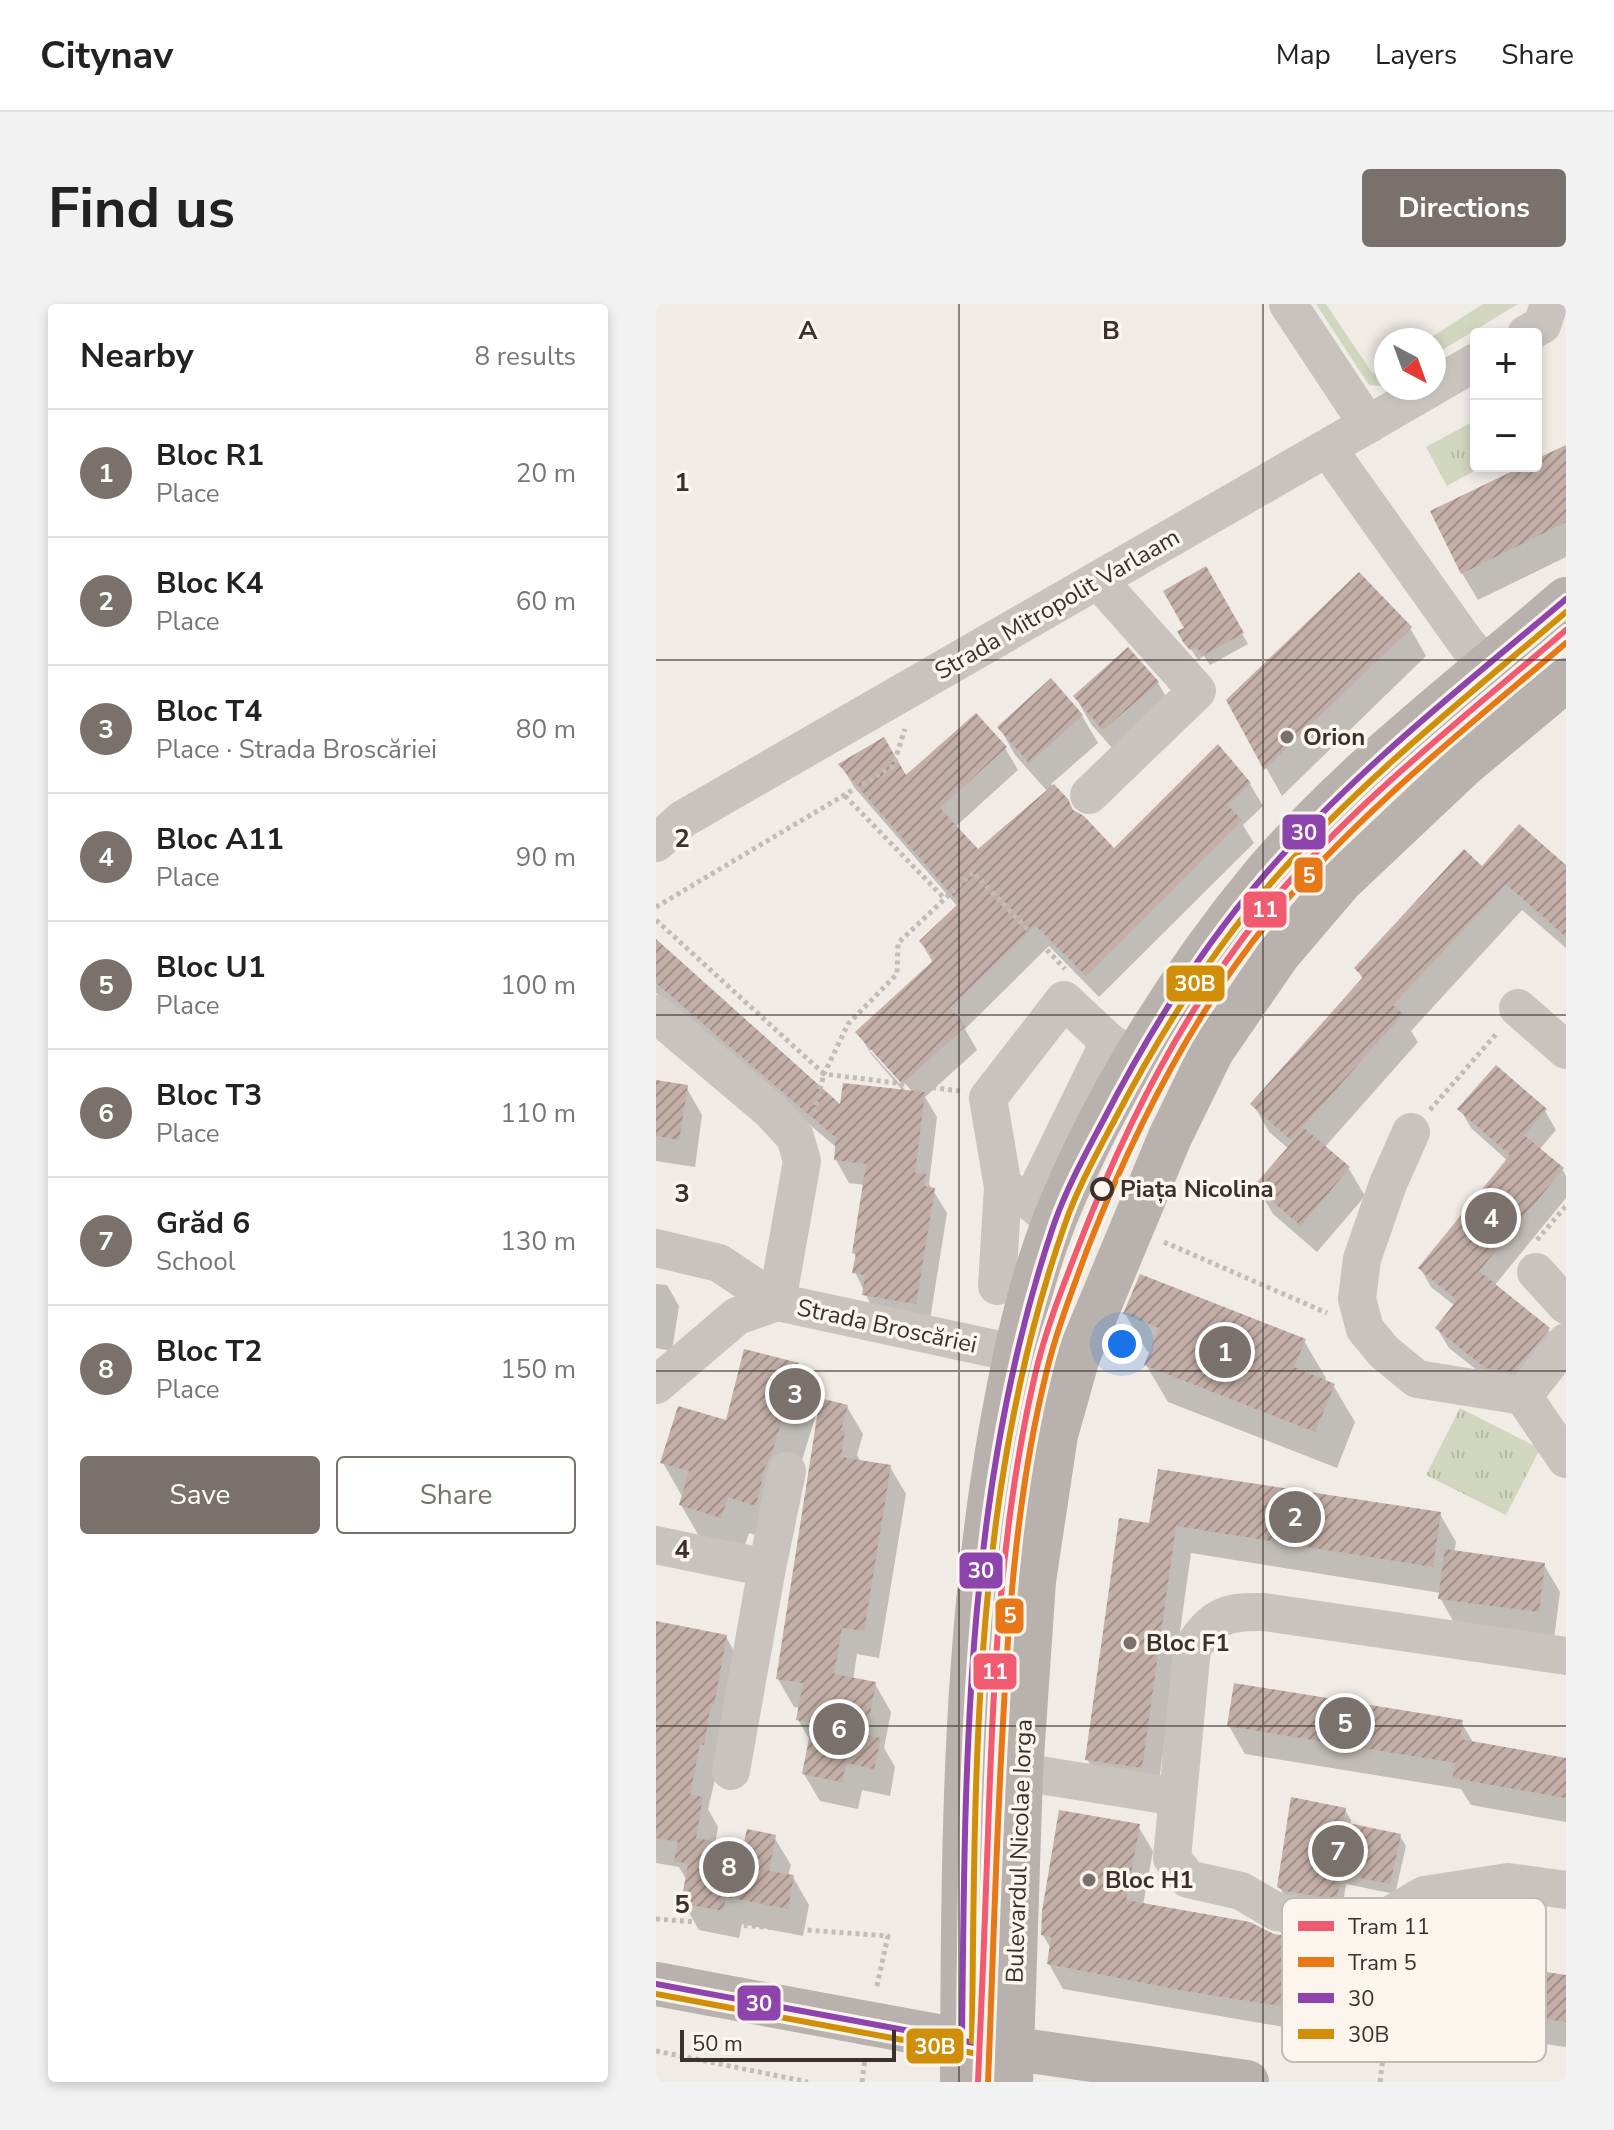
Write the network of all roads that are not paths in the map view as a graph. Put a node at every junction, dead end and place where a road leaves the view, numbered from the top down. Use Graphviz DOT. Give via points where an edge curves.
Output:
graph roads {
  1 [pos="1288,304"];
  2 [pos="1549,304"];
  3 [pos="1566,309"];
  4 [pos="1537,328"];
  5 [pos="1470,365"];
  6 [pos="1446,379"];
  7 [pos="1410,400"];
  8 [pos="1368,425"];
  9 [pos="1328,449"];
  10 [pos="1098,580"];
  11 [pos="1566,599"];
  12 [pos="1488,667"];
  13 [pos="1566,680"];
  14 [pos="1529,711"];
  15 [pos="1089,795"];
  16 [pos="665,827"];
  17 [pos="1518,1008"];
  18 [pos="656,1014"];
  19 [pos="1122,1050"];
  20 [pos="1566,1050"];
  21 [pos="1411,1132"];
  22 [pos="1029,1203"];
  23 [pos="656,1248"];
  24 [pos="1536,1272"];
  25 [pos="997,1286"];
  26 [pos="777,1302"];
  27 [pos="1566,1305"];
  28 [pos="1566,1342"];
  29 [pos="1014,1353"];
  30 [pos="656,1385"];
  31 [pos="1523,1396"];
  32 [pos="1566,1459"];
  33 [pos="787,1471"];
  34 [pos="656,1545"];
  35 [pos="767,1568"];
  36 [pos="1566,1656"];
  37 [pos="731,1771"];
  38 [pos="1021,1772"];
  39 [pos="1177,1797"];
  40 [pos="1566,1890"];
  41 [pos="1419,1898"];
  42 [pos="1282,1913"];
  43 [pos="656,1984"];
  44 [pos="962,2062"];
  45 [pos="1012,2065"];
  46 [pos="1247,2082"];
  1 -- 8 [label="street"];
  2 -- 3 [label="street"];
  2 -- 4 [label="street"];
  5 -- 6 [label="street, Strada Mitropolit Varlaam"];
  7 -- 8 [label="street, Strada Mitropolit Varlaam"];
  8 -- 9 [label="street, Strada Mitropolit Varlaam"];
  9 -- 10 [label="street, Strada Mitropolit Varlaam"];
  9 -- 12 [label="street"];
  10 -- 15 [label="street" via="1197,691"];
  10 -- 16 [label="street, Strada Mitropolit Varlaam"];
  11 -- 12 [label="main road"];
  12 -- 14 [label="street"];
  12 -- 19 [label="main road" via="1336,796"];
  13 -- 14 [label="main road, Bulevardul Nicolae Iorga"];
  14 -- 38 [label="main road, Bulevardul Nicolae Iorga" via="1341,881 1278,955 1212,1051 1170,1137 1078,1357 1056,1435 1034,1581"];
  17 -- 20 [label="street"];
  18 -- 26 [label="street, Strada Broscăriei" via="795,1137 802,1161"];
  19 -- 22 [label="main road" via="1081,1162"];
  19 -- 22 [label="street" via="1064,1000 988,1098"];
  21 -- 31 [label="street" via="1362,1259 1357,1299 1365,1329 1417,1379"];
  22 -- 25 [label="street"];
  22 -- 29 [label="main road"];
  23 -- 26 [label="street" via="719,1263"];
  24 -- 27 [label="street"];
  26 -- 29 [label="street, Strada Broscăriei"];
  26 -- 30 [label="street" via="737,1316"];
  28 -- 31 [label="street"];
  29 -- 44 [label="main road" via="972,1643"];
  31 -- 32 [label="street"];
  33 -- 35 [label="street"];
  34 -- 35 [label="street"];
  35 -- 37 [label="street"];
  36 -- 39 [label="street" via="1264,1612 1217,1618 1192,1648"];
  38 -- 39 [label="street"];
  38 -- 45 [label="main road, Bulevardul Nicolae Iorga"];
  39 -- 42 [label="street" via="1172,1858 1188,1879 1241,1891"];
  40 -- 41 [label="street" via="1508,1882"];
  43 -- 44 [label="main road" via="869,2024"];
  44 -- 45 [label="main road"];
  45 -- 46 [label="main road"];
}
